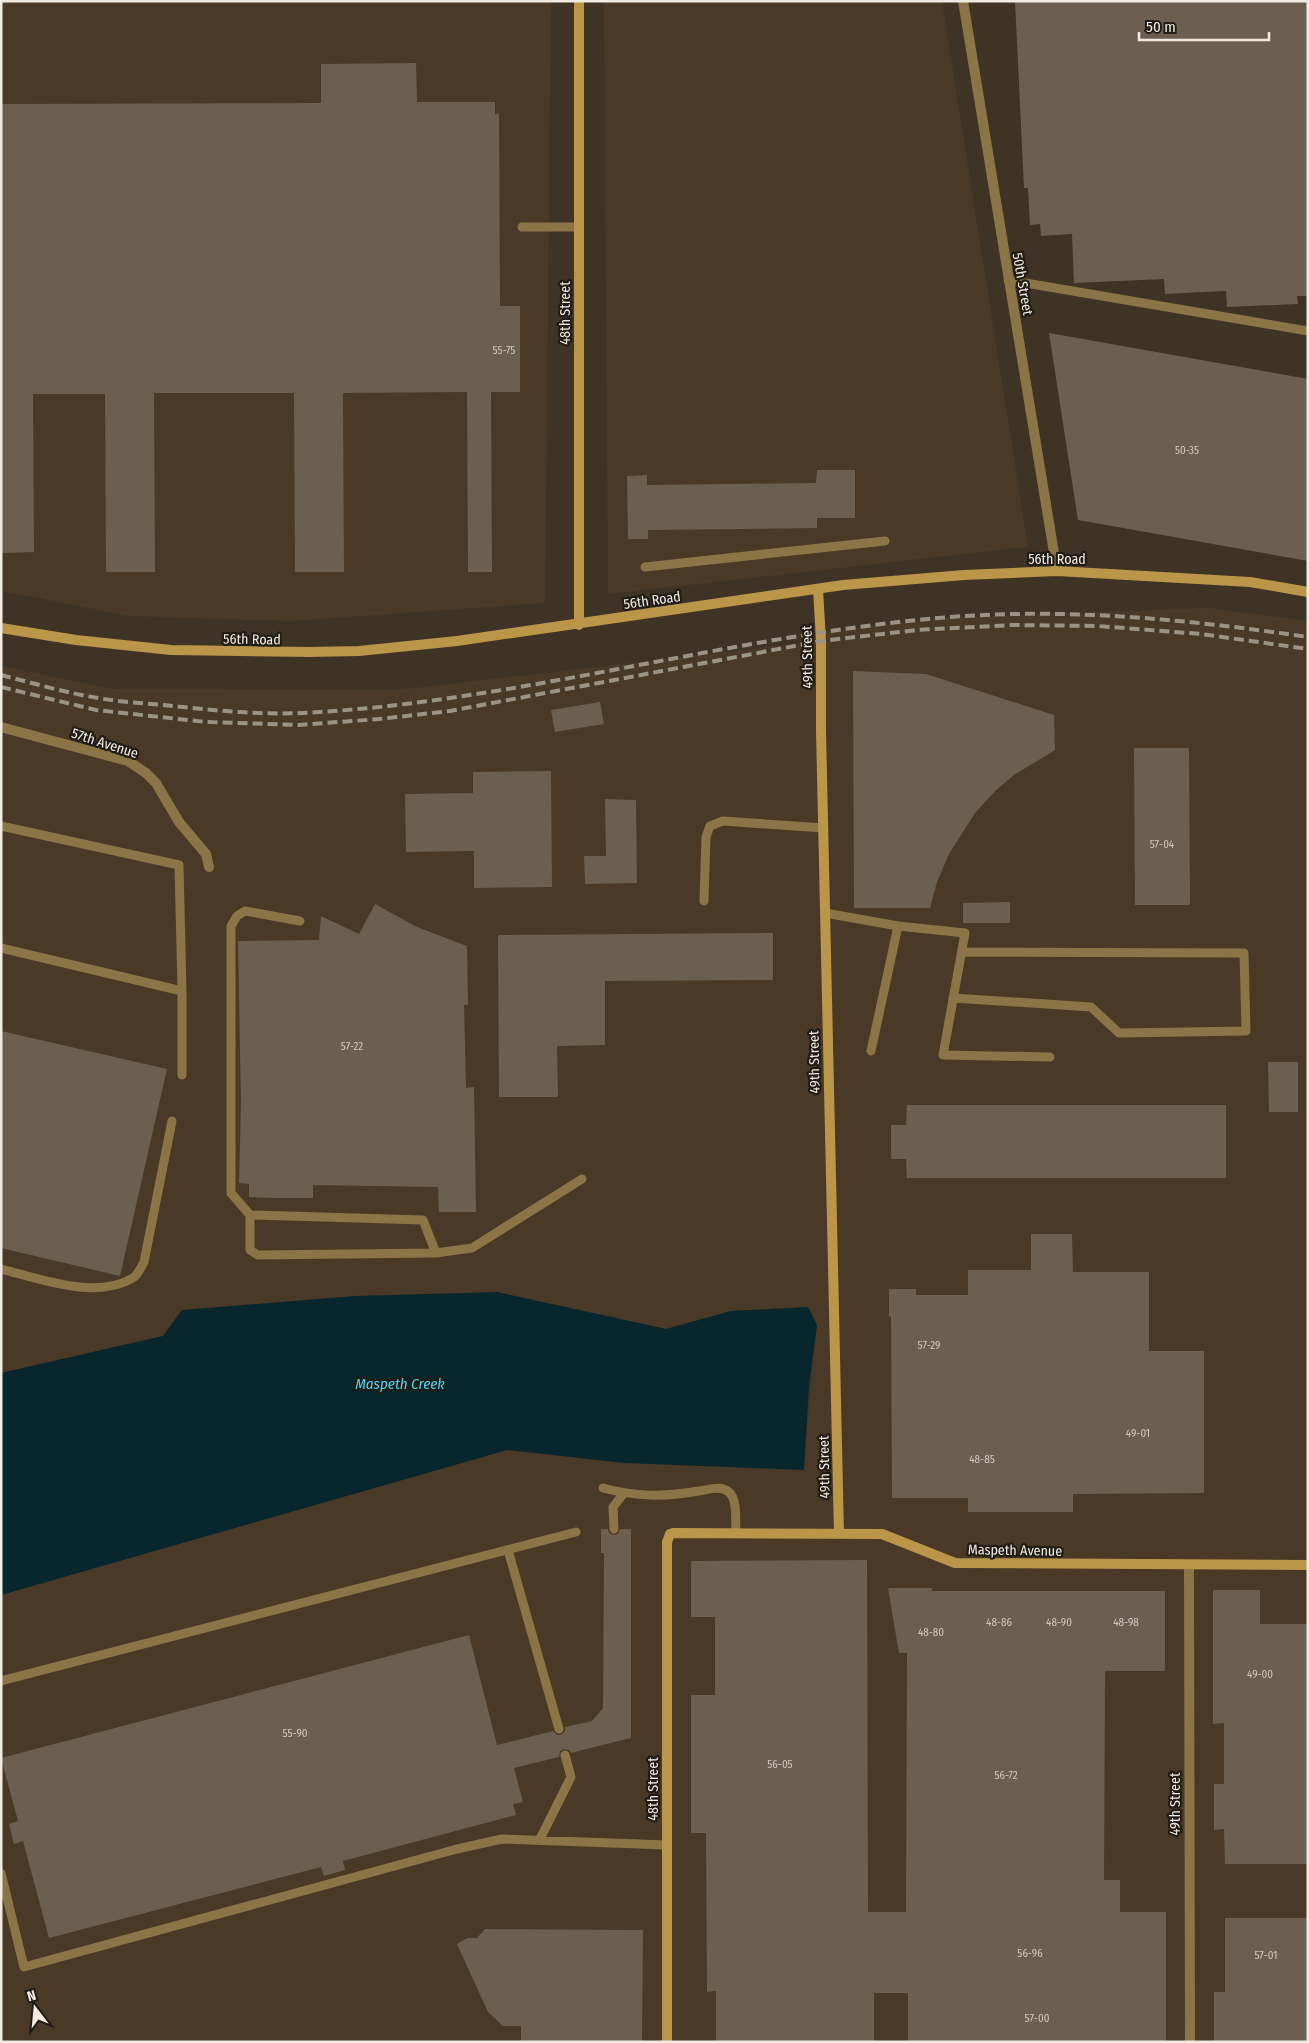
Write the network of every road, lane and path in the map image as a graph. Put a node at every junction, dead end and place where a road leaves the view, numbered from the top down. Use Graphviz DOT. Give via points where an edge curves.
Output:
graph roads {
  1 [pos="578,1"];
  2 [pos="963,1"];
  3 [pos="579,227"];
  4 [pos="522,228"];
  5 [pos="1008,280"];
  6 [pos="1308,330"];
  7 [pos="885,541"];
  8 [pos="646,567"];
  9 [pos="1057,571"];
  10 [pos="818,589"];
  11 [pos="1308,592"];
  12 [pos="580,625"];
  13 [pos="1,628"];
  14 [pos="1,727"];
  15 [pos="1,826"];
  16 [pos="823,828"];
  17 [pos="209,867"];
  18 [pos="704,901"];
  19 [pos="825,913"];
  20 [pos="300,921"];
  21 [pos="898,926"];
  22 [pos="1,948"];
  23 [pos="962,952"];
  24 [pos="182,991"];
  25 [pos="954,998"];
  26 [pos="871,1051"];
  27 [pos="1050,1056"];
  28 [pos="182,1075"];
  29 [pos="172,1121"];
  30 [pos="582,1179"];
  31 [pos="250,1215"];
  32 [pos="436,1253"];
  33 [pos="1,1269"];
  34 [pos="603,1488"];
  35 [pos="624,1494"];
  36 [pos="614,1529"];
  37 [pos="576,1532"];
  38 [pos="736,1533"];
  39 [pos="839,1534"];
  40 [pos="668,1537"];
  41 [pos="508,1550"];
  42 [pos="1308,1565"];
  43 [pos="1189,1566"];
  44 [pos="1,1681"];
  45 [pos="559,1729"];
  46 [pos="565,1755"];
  47 [pos="540,1840"];
  48 [pos="667,1845"];
  49 [pos="1,1873"];
  50 [pos="667,2042"];
  51 [pos="1190,2042"];
  1 -- 3 [label="main road, 48th Street"];
  2 -- 5 [label="street, 50th Street"];
  3 -- 4 [label="lane"];
  3 -- 12 [label="main road, 48th Street"];
  5 -- 6 [label="lane"];
  5 -- 9 [label="street, 50th Street"];
  7 -- 8 [label="lane"];
  9 -- 10 [label="main road, 56th Road" via="920,578"];
  9 -- 11 [label="main road, 56th Road" via="1250,582"];
  10 -- 12 [label="main road, 56th Road"];
  10 -- 16 [label="main road, 49th Street"];
  12 -- 13 [label="main road, 56th Road" via="410,646 264,653 123,646"];
  14 -- 17 [label="street, 57th Avenue" via="128,761 140,768 156,783 179,822 206,854"];
  15 -- 24 [label="lane" via="179,865"];
  16 -- 18 [label="lane" via="723,821 710,826 706,837"];
  16 -- 19 [label="main road, 49th Street"];
  19 -- 21 [label="lane"];
  19 -- 39 [label="main road, 49th Street"];
  20 -- 31 [label="lane" via="245,911 231,926 231,1192"];
  21 -- 23 [label="lane" via="966,933"];
  21 -- 26 [label="lane"];
  22 -- 24 [label="lane"];
  23 -- 25 [label="lane"];
  23 -- 25 [label="lane" via="1244,953 1246,1032 1119,1033 1092,1007"];
  24 -- 28 [label="lane"];
  25 -- 27 [label="lane" via="943,1055"];
  29 -- 33 [label="lane" via="144,1262 135,1277 112,1287 80,1288"];
  30 -- 32 [label="lane" via="472,1248"];
  31 -- 32 [label="lane" via="423,1220"];
  31 -- 32 [label="lane" via="250,1250 258,1255"];
  34 -- 35 [label="lane"];
  35 -- 36 [label="lane" via="613,1507"];
  35 -- 38 [label="lane" via="679,1495 718,1488 728,1491 733,1498"];
  37 -- 41 [label="lane"];
  38 -- 39 [label="main road, Maspeth Avenue"];
  38 -- 40 [label="main road, Maspeth Avenue" via="673,1533"];
  39 -- 43 [label="main road, Maspeth Avenue" via="882,1534 955,1563"];
  40 -- 48 [label="main road, 48th Street"];
  41 -- 44 [label="lane"];
  41 -- 45 [label="lane"];
  42 -- 43 [label="main road, Maspeth Avenue"];
  43 -- 51 [label="street, 49th Street"];
  46 -- 47 [label="lane" via="571,1777"];
  47 -- 48 [label="lane"];
  47 -- 49 [label="lane" via="502,1840 457,1849 24,1968"];
  48 -- 50 [label="main road, 48th Street"];
}
